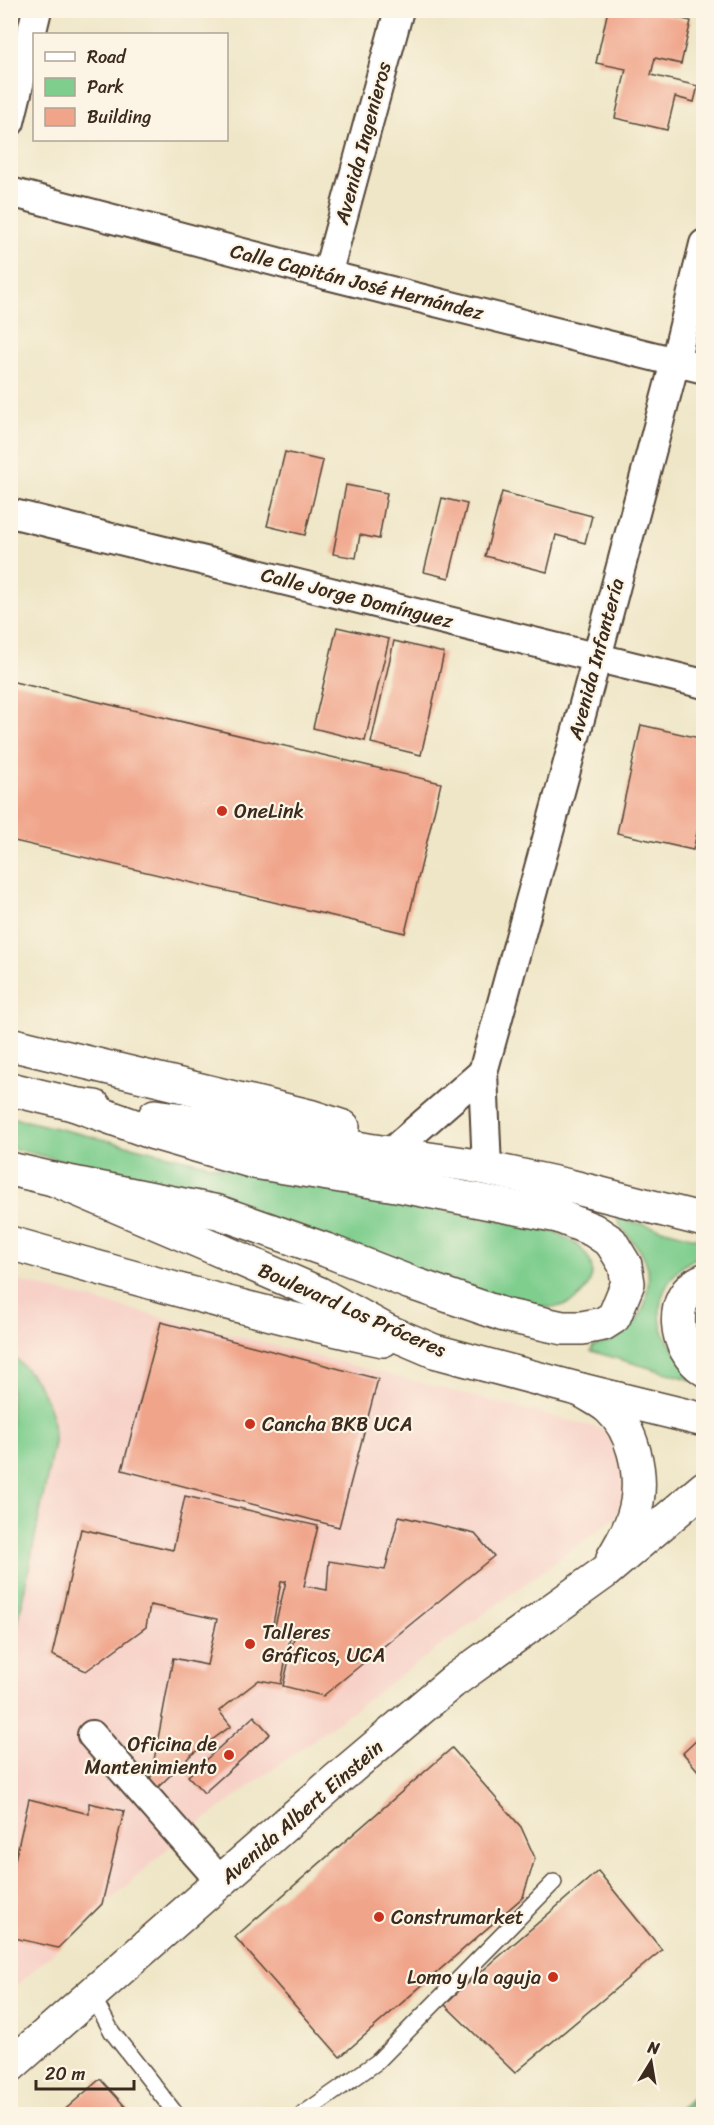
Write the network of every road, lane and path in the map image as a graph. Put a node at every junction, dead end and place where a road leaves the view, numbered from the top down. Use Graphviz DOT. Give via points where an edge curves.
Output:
graph roads {
  1 [pos="37,10"];
  2 [pos="399,10"];
  3 [pos="10,122"];
  4 [pos="10,192"];
  5 [pos="704,244"];
  6 [pos="327,275"];
  7 [pos="675,362"];
  8 [pos="704,369"];
  9 [pos="10,513"];
  10 [pos="597,657"];
  11 [pos="704,684"];
  12 [pos="10,1044"];
  13 [pos="483,1072"];
  14 [pos="10,1089"];
  15 [pos="73,1104"];
  16 [pos="400,1144"];
  17 [pos="479,1167"];
  18 [pos="10,1169"];
  19 [pos="53,1179"];
  20 [pos="704,1220"];
  21 [pos="10,1243"];
  22 [pos="704,1280"];
  23 [pos="434,1351"];
  24 [pos="704,1369"];
  25 [pos="581,1390"];
  26 [pos="704,1420"];
  27 [pos="704,1488"];
  28 [pos="605,1572"];
  29 [pos="92,1736"];
  30 [pos="221,1882"];
  31 [pos="554,1882"];
  32 [pos="92,1995"];
  33 [pos="10,2066"];
  34 [pos="176,2115"];
  35 [pos="303,2115"];
  1 -- 3 [label="street"];
  2 -- 6 [label="street, Avenida Ingenieros"];
  4 -- 6 [label="street, Calle Capitán José Hernández"];
  5 -- 7 [label="street, Avenida Infantería"];
  6 -- 7 [label="street, Calle Capitán José Hernández"];
  7 -- 8 [label="street, Calle Capitán José Hernández"];
  7 -- 10 [label="street, Avenida Infantería"];
  9 -- 10 [label="street, Calle Jorge Domínguez"];
  10 -- 11 [label="street, Calle Jorge Domínguez"];
  10 -- 13 [label="street, Avenida Infantería"];
  12 -- 16 [label="main road" via="309,1116"];
  13 -- 16 [label="street"];
  13 -- 17 [label="street, Avenida Infantería"];
  14 -- 15 [label="main road"];
  15 -- 17 [label="main road"];
  15 -- 19 [label="main road" via="254,1162 558,1216 611,1242 625,1265 628,1283 614,1317 603,1324 563,1328 504,1315 218,1212"];
  16 -- 17 [label="main road"];
  17 -- 20 [label="main road"];
  18 -- 19 [label="main road, Boulevard Los Próceres"];
  19 -- 23 [label="main road, Boulevard Los Próceres" via="318,1293 387,1331"];
  21 -- 23 [label="main road" via="303,1323"];
  22 -- 24 [label="main road" via="686,1293 678,1319 684,1348"];
  23 -- 25 [label="main road, Boulevard Los Próceres"];
  25 -- 26 [label="main road, Boulevard Los Próceres"];
  25 -- 28 [label="main road, Avenida Albert Einstein" via="609,1407 622,1424 638,1474 637,1503 626,1537"];
  27 -- 28 [label="main road, Avenida Albert Einstein"];
  28 -- 30 [label="main road, Avenida Albert Einstein" via="452,1682"];
  29 -- 30 [label="street"];
  30 -- 32 [label="main road, Avenida Albert Einstein"];
  31 -- 35 [label="lane" via="377,2062"];
  32 -- 33 [label="main road, Avenida Albert Einstein"];
  32 -- 34 [label="lane" via="112,2032"];
}
